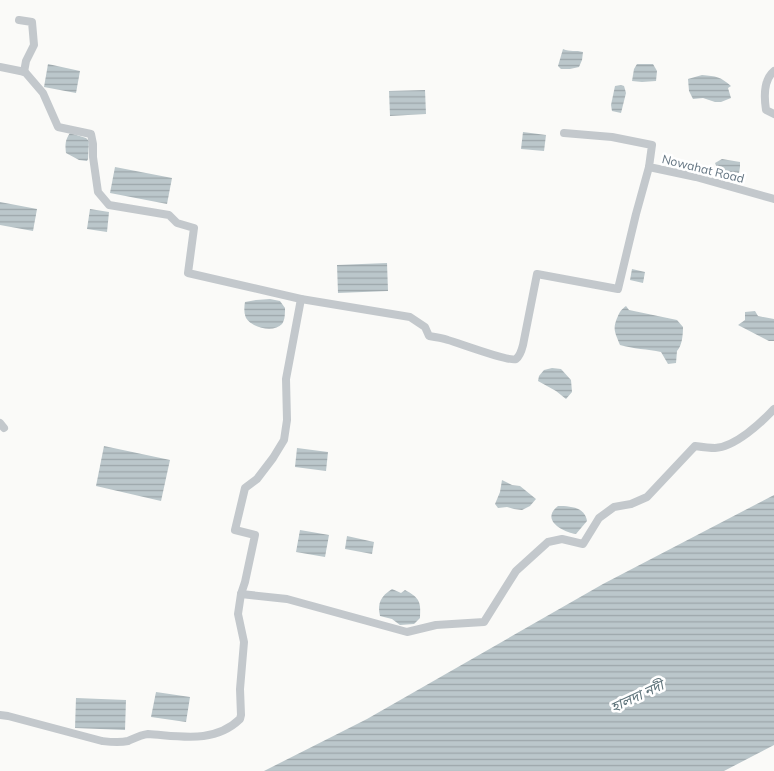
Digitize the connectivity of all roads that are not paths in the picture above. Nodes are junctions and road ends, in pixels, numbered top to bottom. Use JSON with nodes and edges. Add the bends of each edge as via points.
{"nodes":[{"id":1,"x":19,"y":20,"type":"dead end"},
{"id":2,"x":0,"y":67,"type":"edge"},
{"id":3,"x":774,"y":71,"type":"edge"},
{"id":4,"x":24,"y":72,"type":"junction"},
{"id":5,"x":774,"y":114,"type":"edge"},
{"id":6,"x":564,"y":133,"type":"dead end"},
{"id":7,"x":649,"y":167,"type":"junction"},
{"id":8,"x":774,"y":199,"type":"edge"},
{"id":9,"x":301,"y":299,"type":"junction"},
{"id":10,"x":774,"y":409,"type":"edge"},
{"id":11,"x":241,"y":594,"type":"junction"},
{"id":12,"x":0,"y":716,"type":"edge"}],
"edges":[{"from":1,"to":4,"type":"street","via":[[32,22],[34,44]]},
{"from":2,"to":4,"type":"street"},
{"from":3,"to":5,"type":"street","via":[[763,94],[766,110]]},
{"from":4,"to":9,"type":"street","via":[[43,94],[58,127],[90,134],[98,192],[110,205],[170,215],[177,223],[194,228],[188,273]]},
{"from":6,"to":7,"type":"street","name":"Nowahat Road","via":[[612,137],[652,145]]},
{"from":7,"to":8,"type":"street","name":"Nowahat Road"},
{"from":7,"to":9,"type":"street","via":[[618,289],[537,274],[523,345],[514,359],[430,336],[425,326],[410,317]]},
{"from":9,"to":11,"type":"street","via":[[286,379],[288,420],[284,440],[258,479],[246,488],[236,530],[255,535]]},
{"from":10,"to":11,"type":"street","via":[[763,421],[727,446],[695,446],[648,497],[614,507],[598,518],[583,544],[562,539],[548,542],[516,571],[484,622],[436,625],[407,632],[287,599]]},
{"from":11,"to":12,"type":"street","via":[[238,614],[244,642],[241,715],[236,723],[220,733],[196,738],[148,734],[116,743]]}]}
